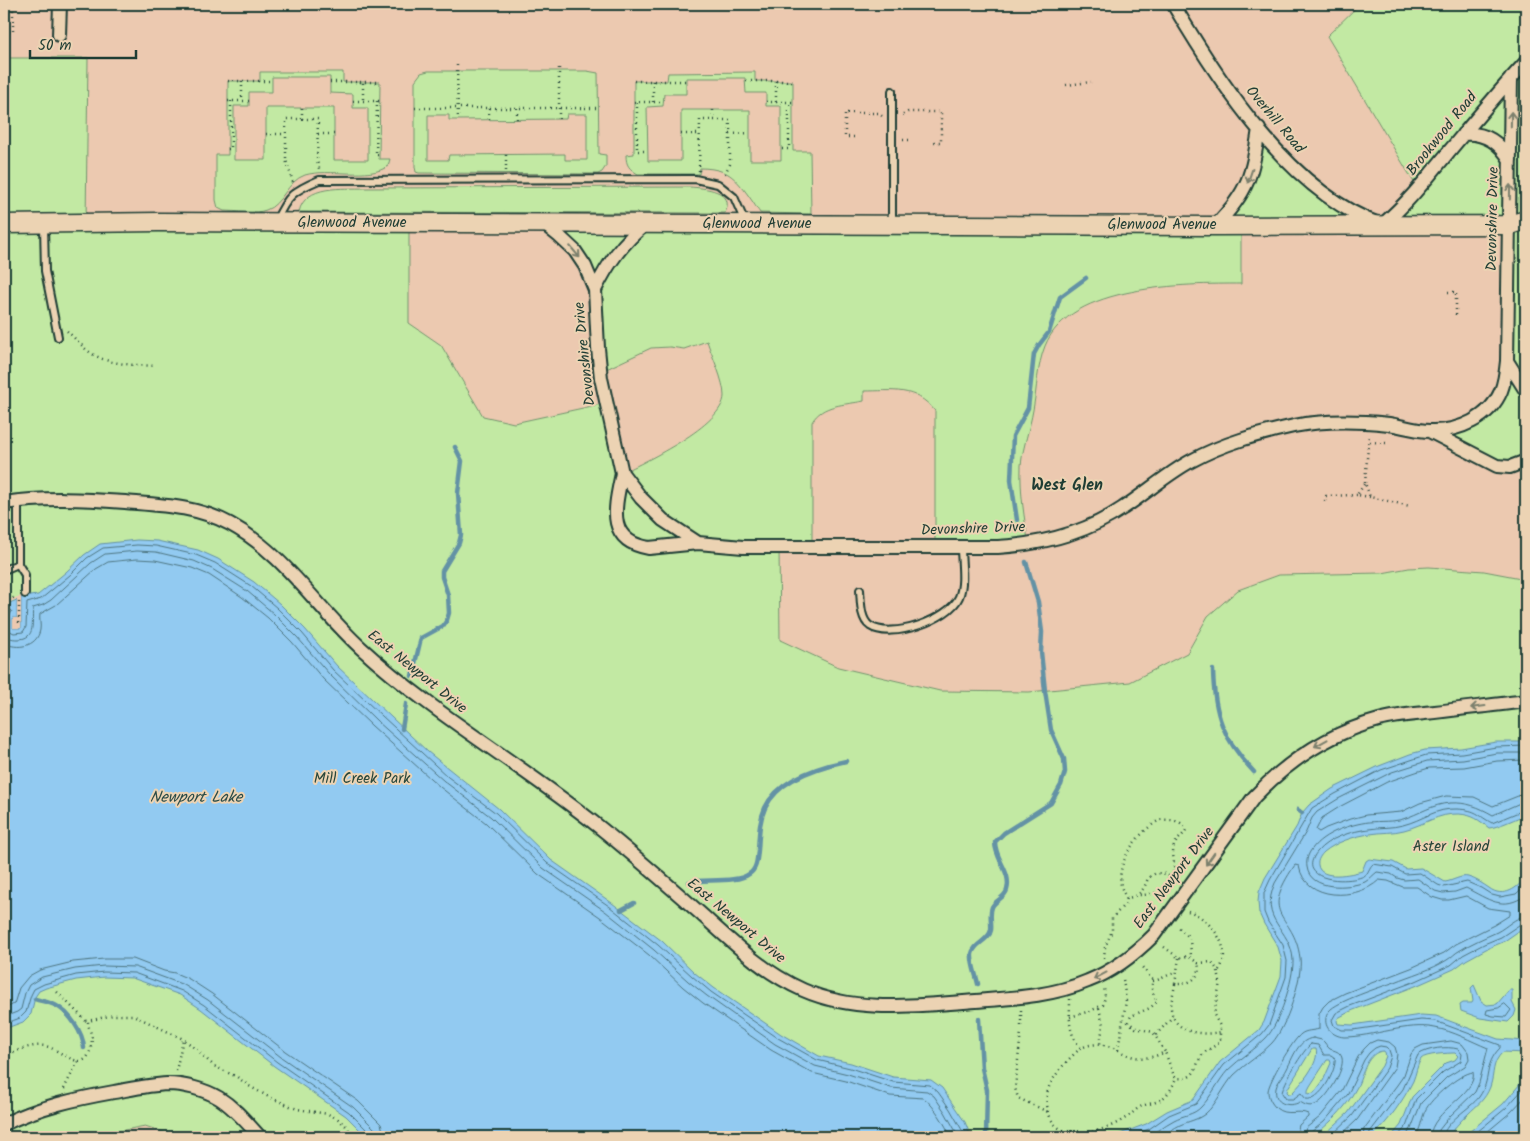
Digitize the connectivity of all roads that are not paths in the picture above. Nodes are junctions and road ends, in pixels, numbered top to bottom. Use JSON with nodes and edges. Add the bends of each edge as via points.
{"nodes":[{"id":1,"x":60,"y":4,"type":"edge"},
{"id":2,"x":1173,"y":4,"type":"edge"},
{"id":3,"x":59,"y":35,"type":"dead end"},
{"id":4,"x":1526,"y":62,"type":"edge"},
{"id":5,"x":1511,"y":78,"type":"junction"},
{"id":6,"x":892,"y":91,"type":"dead end"},
{"id":7,"x":1258,"y":128,"type":"junction"},
{"id":8,"x":1463,"y":134,"type":"junction"},
{"id":9,"x":1510,"y":160,"type":"junction"},
{"id":10,"x":276,"y":222,"type":"junction"},
{"id":11,"x":1518,"y":222,"type":"edge"},
{"id":12,"x":543,"y":223,"type":"junction"},
{"id":13,"x":4,"y":224,"type":"edge"},
{"id":14,"x":44,"y":224,"type":"junction"},
{"id":15,"x":647,"y":224,"type":"junction"},
{"id":16,"x":746,"y":224,"type":"junction"},
{"id":17,"x":892,"y":224,"type":"junction"},
{"id":18,"x":1382,"y":225,"type":"junction"},
{"id":19,"x":1215,"y":226,"type":"junction"},
{"id":20,"x":1526,"y":231,"type":"edge"},
{"id":21,"x":595,"y":290,"type":"junction"},
{"id":22,"x":58,"y":337,"type":"dead end"},
{"id":23,"x":1508,"y":361,"type":"junction"},
{"id":24,"x":1526,"y":391,"type":"edge"},
{"id":25,"x":1429,"y":431,"type":"junction"},
{"id":26,"x":1526,"y":462,"type":"edge"},
{"id":27,"x":622,"y":473,"type":"junction"},
{"id":28,"x":18,"y":501,"type":"junction"},
{"id":29,"x":4,"y":503,"type":"edge"},
{"id":30,"x":698,"y":543,"type":"junction"},
{"id":31,"x":961,"y":547,"type":"junction"},
{"id":32,"x":18,"y":564,"type":"junction"},
{"id":33,"x":4,"y":570,"type":"edge"},
{"id":34,"x":860,"y":590,"type":"dead end"},
{"id":35,"x":22,"y":596,"type":"road end"},
{"id":36,"x":1526,"y":701,"type":"edge"},
{"id":37,"x":4,"y":1124,"type":"edge"},
{"id":38,"x":260,"y":1137,"type":"edge"}],
"edges":[{"from":1,"to":3,"type":"street"},
{"from":2,"to":7,"type":"street","name":"Overhill Road"},
{"from":4,"to":5,"type":"street","name":"Brookwood Road"},
{"from":5,"to":8,"type":"street","name":"Brookwood Road"},
{"from":9,"to":5,"type":"street","name":"Devonshire Drive","one_way":true},
{"from":6,"to":17,"type":"lane"},
{"from":7,"to":18,"type":"street","name":"Overhill Road","via":[[1305,179],[1350,212]]},
{"from":7,"to":19,"type":"street","one_way":true,"via":[[1248,181],[1230,210]]},
{"from":8,"to":9,"type":"street","via":[[1483,135],[1495,142]]},
{"from":8,"to":18,"type":"street","name":"Brookwood Road","via":[[1400,210]]},
{"from":11,"to":9,"type":"street","name":"Devonshire Drive","one_way":true},
{"from":10,"to":12,"type":"street","name":"Glenwood Avenue"},
{"from":10,"to":14,"type":"street","name":"Glenwood Avenue"},
{"from":10,"to":16,"type":"lane","via":[[285,202],[297,190],[319,180],[506,180],[700,181],[718,184],[734,197]]},
{"from":11,"to":18,"type":"street","name":"Glenwood Avenue"},
{"from":11,"to":20,"type":"street","name":"Glenwood Avenue"},
{"from":11,"to":23,"type":"street","name":"Devonshire Drive"},
{"from":12,"to":15,"type":"street","name":"Glenwood Avenue"},
{"from":12,"to":21,"type":"street","name":"Devonshire Drive","one_way":true,"via":[[576,254]]},
{"from":13,"to":14,"type":"street","name":"Glenwood Avenue"},
{"from":14,"to":22,"type":"lane","via":[[45,271]]},
{"from":15,"to":16,"type":"street","name":"Glenwood Avenue"},
{"from":15,"to":21,"type":"street","name":"Devonshire Drive","via":[[616,253]]},
{"from":16,"to":17,"type":"street","name":"Glenwood Avenue"},
{"from":17,"to":19,"type":"street","name":"Glenwood Avenue"},
{"from":18,"to":19,"type":"street","name":"Glenwood Avenue"},
{"from":21,"to":27,"type":"street","name":"Devonshire Drive","via":[[601,378]]},
{"from":23,"to":24,"type":"street"},
{"from":23,"to":25,"type":"street","name":"Devonshire Drive","via":[[1501,392],[1484,413],[1458,427]]},
{"from":25,"to":26,"type":"street","name":"Devonshire Drive","via":[[1498,466],[1510,467]]},
{"from":25,"to":31,"type":"street","name":"Devonshire Drive","via":[[1388,424],[1339,422],[1298,425],[1256,434],[1191,461],[1123,509],[1082,530],[1029,544]]},
{"from":27,"to":30,"type":"street","name":"Devonshire Drive","via":[[652,511]]},
{"from":27,"to":30,"type":"street","name":"Devonshire Drive","via":[[615,512],[617,524],[630,542],[648,548]]},
{"from":28,"to":29,"type":"street","name":"East Newport Drive"},
{"from":28,"to":32,"type":"lane"},
{"from":36,"to":28,"type":"street","name":"East Newport Drive","one_way":true,"via":[[1379,720],[1325,741],[1289,763],[1260,791],[1154,935],[1109,971],[1090,981],[1071,988],[1021,997],[925,1005],[848,1004],[803,990],[748,954],[595,824],[386,671],[341,628],[275,556],[242,531],[213,516],[162,505],[88,500]]},
{"from":30,"to":31,"type":"street","name":"Devonshire Drive","via":[[743,547]]},
{"from":31,"to":34,"type":"lane","via":[[959,598],[938,618],[920,626],[897,630],[870,626],[863,614]]},
{"from":32,"to":33,"type":"lane"},
{"from":32,"to":35,"type":"lane","via":[[25,575]]},
{"from":37,"to":38,"type":"street","via":[[62,1102],[144,1087],[175,1085],[218,1097],[238,1112]]}]}
